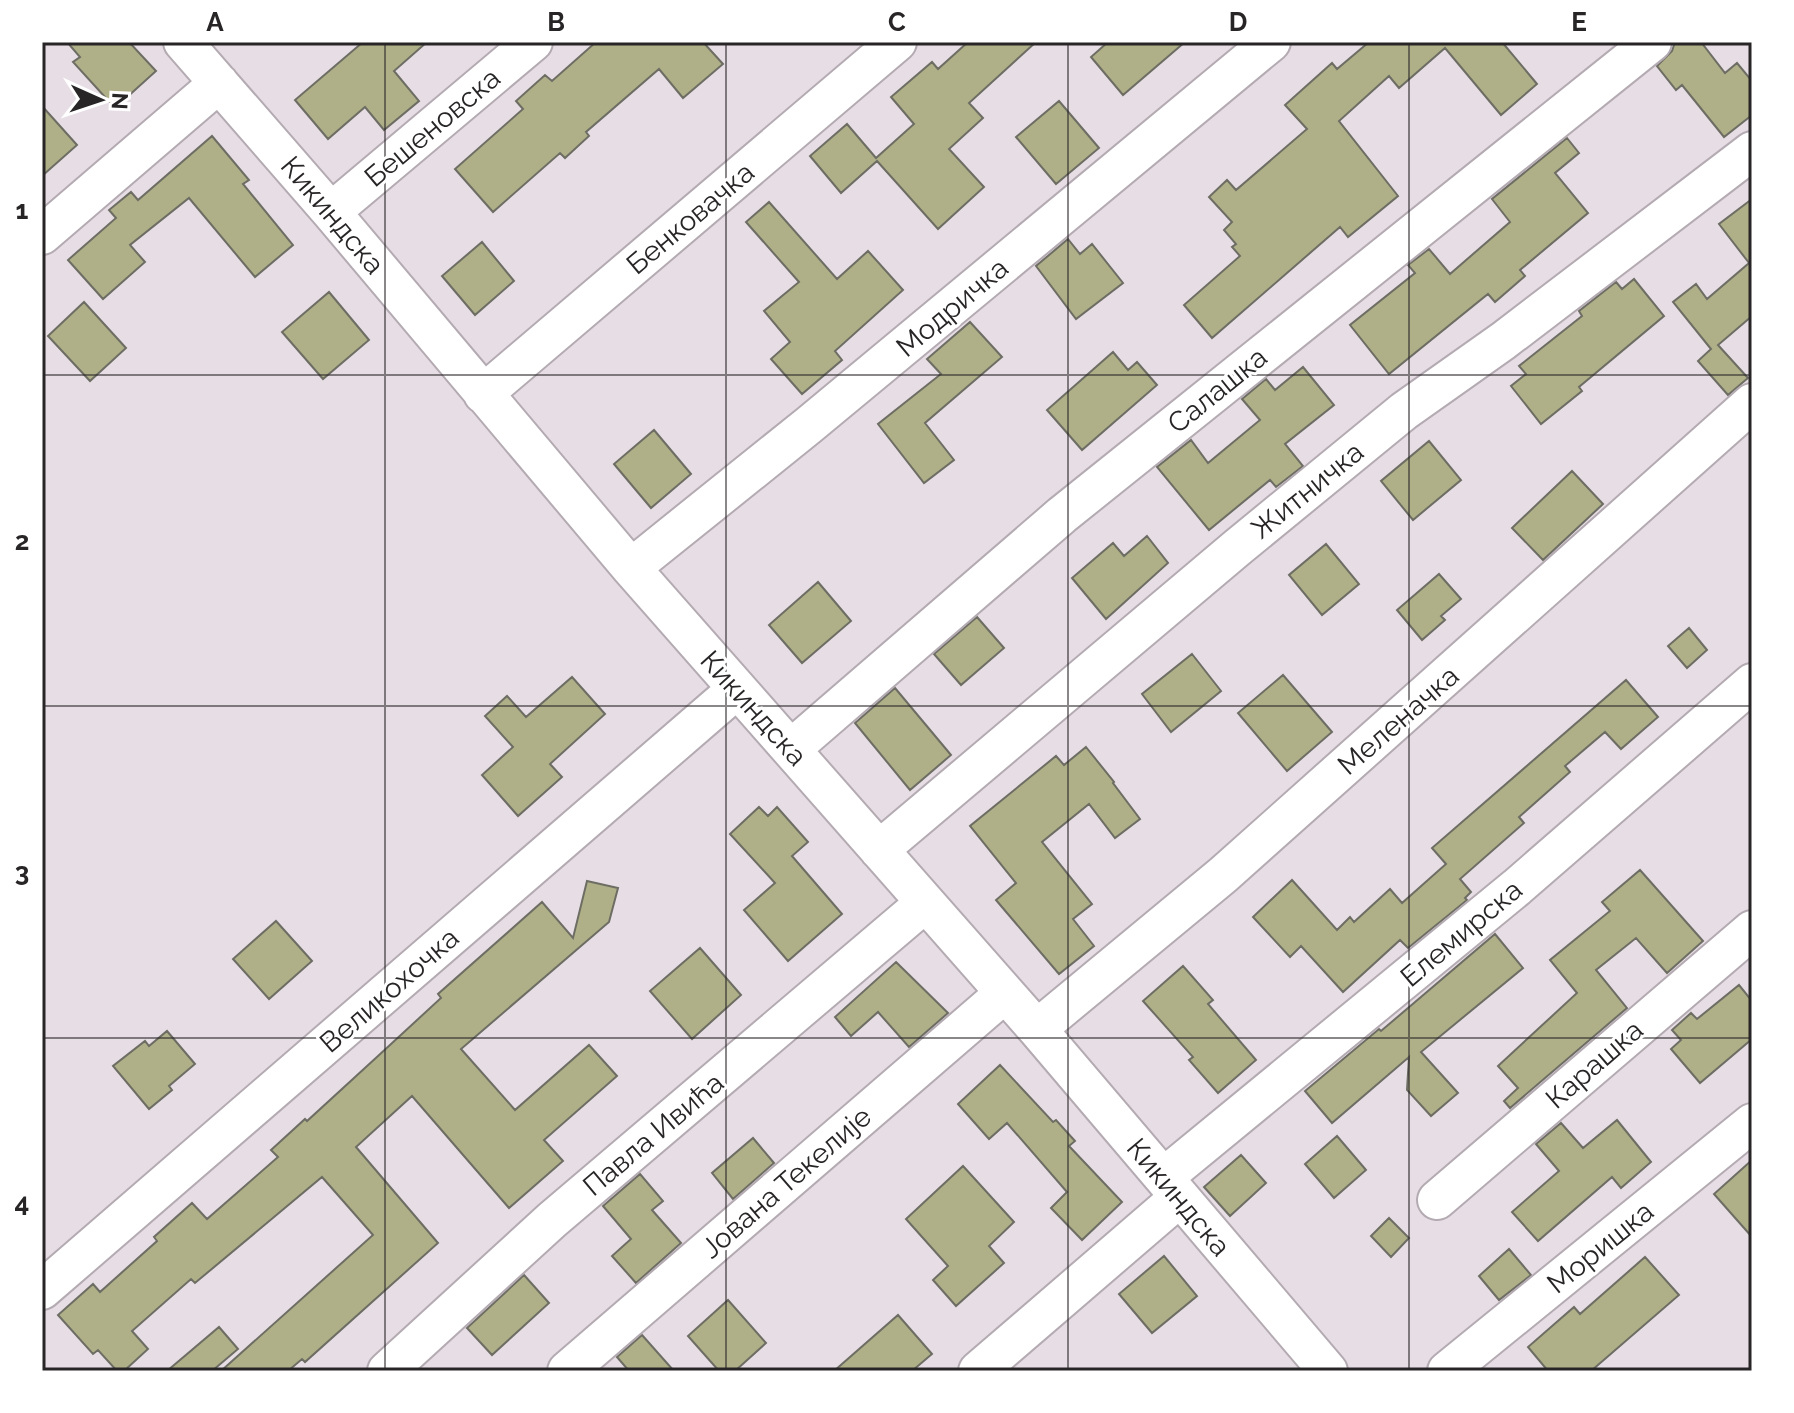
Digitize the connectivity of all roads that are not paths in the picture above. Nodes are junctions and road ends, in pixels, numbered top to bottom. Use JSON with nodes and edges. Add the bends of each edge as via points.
{"nodes":[{"id":1,"x":183,"y":42,"type":"edge"},
{"id":2,"x":533,"y":42,"type":"edge"},
{"id":3,"x":897,"y":42,"type":"edge"},
{"id":4,"x":1271,"y":42,"type":"edge"},
{"id":5,"x":1652,"y":42,"type":"edge"},
{"id":6,"x":219,"y":83,"type":"junction"},
{"id":7,"x":1752,"y":151,"type":"edge"},
{"id":8,"x":331,"y":212,"type":"junction"},
{"id":9,"x":42,"y":235,"type":"edge"},
{"id":10,"x":483,"y":394,"type":"junction"},
{"id":11,"x":1752,"y":403,"type":"edge"},
{"id":12,"x":631,"y":568,"type":"junction"},
{"id":13,"x":1752,"y":683,"type":"edge"},
{"id":14,"x":736,"y":690,"type":"junction"},
{"id":15,"x":791,"y":749,"type":"junction"},
{"id":16,"x":879,"y":850,"type":"junction"},
{"id":17,"x":925,"y":903,"type":"junction"},
{"id":18,"x":1752,"y":930,"type":"edge"},
{"id":19,"x":1005,"y":993,"type":"junction"},
{"id":20,"x":1037,"y":1029,"type":"junction"},
{"id":21,"x":1752,"y":1123,"type":"edge"},
{"id":22,"x":1172,"y":1187,"type":"junction"},
{"id":23,"x":1437,"y":1200,"type":"dead end"},
{"id":24,"x":42,"y":1290,"type":"edge"},
{"id":25,"x":387,"y":1371,"type":"edge"},
{"id":26,"x":567,"y":1371,"type":"edge"},
{"id":27,"x":978,"y":1371,"type":"edge"},
{"id":28,"x":1328,"y":1371,"type":"edge"},
{"id":29,"x":1447,"y":1371,"type":"edge"}],
"edges":[{"from":1,"to":6,"type":"street","name":"Кикиндска"},
{"from":2,"to":8,"type":"street","name":"Бешеновска"},
{"from":3,"to":10,"type":"street","name":"Бенковачка"},
{"from":4,"to":12,"type":"street","name":"Модричка"},
{"from":5,"to":15,"type":"street","name":"Салашка","via":[[1062,515]]},
{"from":6,"to":8,"type":"street","name":"Кикиндска"},
{"from":6,"to":9,"type":"street"},
{"from":7,"to":16,"type":"street","name":"Житничка","via":[[1404,411]]},
{"from":8,"to":10,"type":"street","name":"Кикиндска"},
{"from":10,"to":12,"type":"street","name":"Кикиндска"},
{"from":11,"to":20,"type":"street","name":"Меленачка","via":[[1223,875]]},
{"from":12,"to":14,"type":"street","name":"Кикиндска"},
{"from":13,"to":22,"type":"street","name":"Елемирска"},
{"from":14,"to":15,"type":"street","name":"Кикиндска"},
{"from":14,"to":24,"type":"street","name":"Великохочка"},
{"from":15,"to":16,"type":"street","name":"Кикиндска"},
{"from":16,"to":17,"type":"street","name":"Кикиндска"},
{"from":17,"to":19,"type":"street","name":"Кикиндска"},
{"from":17,"to":25,"type":"street","name":"Павла Ивића","via":[[552,1220]]},
{"from":18,"to":23,"type":"street","name":"Карашка"},
{"from":19,"to":20,"type":"street","name":"Кикиндска"},
{"from":19,"to":26,"type":"street","name":"Јована Текелије"},
{"from":20,"to":22,"type":"street","name":"Кикиндска"},
{"from":21,"to":29,"type":"street","name":"Моришка"},
{"from":22,"to":27,"type":"street","name":"Елемирска"},
{"from":22,"to":28,"type":"street","name":"Кикиндска"}]}
